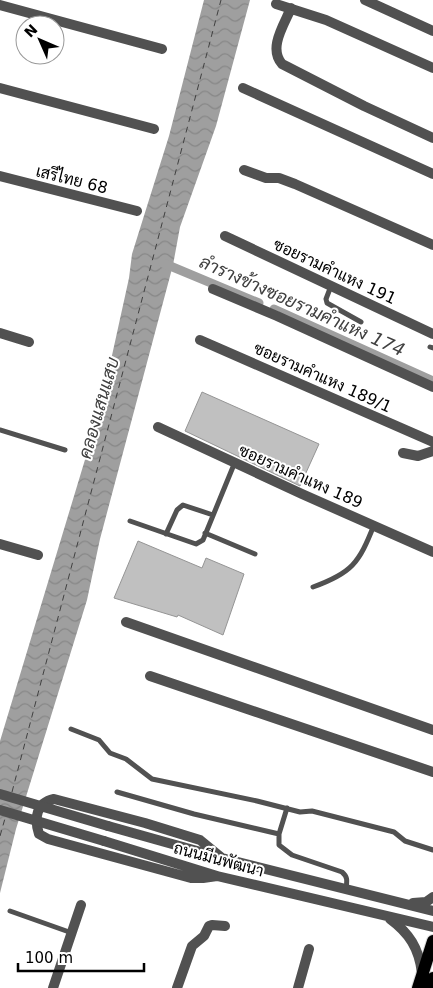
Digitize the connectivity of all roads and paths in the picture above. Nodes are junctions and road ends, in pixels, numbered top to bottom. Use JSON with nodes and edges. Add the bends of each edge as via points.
{"nodes":[{"id":1,"x":365,"y":0,"type":"edge"},
{"id":2,"x":276,"y":4,"type":"dead end"},
{"id":3,"x":0,"y":5,"type":"edge"},
{"id":4,"x":291,"y":8,"type":"junction"},
{"id":5,"x":433,"y":31,"type":"edge"},
{"id":6,"x":162,"y":49,"type":"dead end"},
{"id":7,"x":433,"y":68,"type":"edge"},
{"id":8,"x":0,"y":88,"type":"edge"},
{"id":9,"x":243,"y":88,"type":"dead end"},
{"id":10,"x":154,"y":129,"type":"dead end"},
{"id":11,"x":433,"y":138,"type":"edge"},
{"id":12,"x":244,"y":170,"type":"dead end"},
{"id":13,"x":433,"y":174,"type":"edge"},
{"id":14,"x":0,"y":176,"type":"edge"},
{"id":15,"x":137,"y":211,"type":"dead end"},
{"id":16,"x":225,"y":236,"type":"dead end"},
{"id":17,"x":433,"y":245,"type":"edge"},
{"id":18,"x":332,"y":286,"type":"junction"},
{"id":19,"x":213,"y":290,"type":"dead end"},
{"id":20,"x":361,"y":322,"type":"dead end"},
{"id":21,"x":0,"y":333,"type":"edge"},
{"id":22,"x":433,"y":334,"type":"edge"},
{"id":23,"x":200,"y":340,"type":"dead end"},
{"id":24,"x":29,"y":342,"type":"dead end"},
{"id":25,"x":433,"y":387,"type":"edge"},
{"id":26,"x":158,"y":427,"type":"dead end"},
{"id":27,"x":0,"y":430,"type":"edge"},
{"id":28,"x":433,"y":442,"type":"edge"},
{"id":29,"x":65,"y":450,"type":"dead end"},
{"id":30,"x":433,"y":451,"type":"edge"},
{"id":31,"x":403,"y":453,"type":"dead end"},
{"id":32,"x":235,"y":462,"type":"junction"},
{"id":33,"x":213,"y":515,"type":"junction"},
{"id":34,"x":130,"y":521,"type":"dead end"},
{"id":35,"x":374,"y":525,"type":"junction"},
{"id":36,"x":205,"y":533,"type":"junction"},
{"id":37,"x":166,"y":534,"type":"junction"},
{"id":38,"x":0,"y":544,"type":"edge"},
{"id":39,"x":433,"y":552,"type":"edge"},
{"id":40,"x":255,"y":554,"type":"dead end"},
{"id":41,"x":38,"y":555,"type":"dead end"},
{"id":42,"x":312,"y":587,"type":"dead end"},
{"id":43,"x":126,"y":622,"type":"dead end"},
{"id":44,"x":150,"y":676,"type":"dead end"},
{"id":45,"x":71,"y":729,"type":"dead end"},
{"id":46,"x":433,"y":730,"type":"edge"},
{"id":47,"x":433,"y":772,"type":"edge"},
{"id":48,"x":117,"y":792,"type":"dead end"},
{"id":49,"x":0,"y":794,"type":"edge"},
{"id":50,"x":287,"y":808,"type":"junction"},
{"id":51,"x":0,"y":810,"type":"edge"},
{"id":52,"x":279,"y":834,"type":"junction"},
{"id":53,"x":433,"y":850,"type":"edge"},
{"id":54,"x":222,"y":858,"type":"junction"},
{"id":55,"x":217,"y":876,"type":"junction"},
{"id":56,"x":346,"y":889,"type":"junction"},
{"id":57,"x":433,"y":896,"type":"edge"},
{"id":58,"x":402,"y":902,"type":"junction"},
{"id":59,"x":81,"y":905,"type":"dead end"},
{"id":60,"x":10,"y":911,"type":"dead end"},
{"id":61,"x":433,"y":911,"type":"edge"},
{"id":62,"x":386,"y":916,"type":"junction"},
{"id":63,"x":225,"y":926,"type":"dead end"},
{"id":64,"x":433,"y":927,"type":"edge"},
{"id":65,"x":72,"y":933,"type":"junction"},
{"id":66,"x":433,"y":941,"type":"edge"},
{"id":67,"x":309,"y":949,"type":"dead end"},
{"id":68,"x":424,"y":981,"type":"edge"},
{"id":69,"x":53,"y":988,"type":"edge"},
{"id":70,"x":177,"y":988,"type":"edge"},
{"id":71,"x":298,"y":988,"type":"edge"},
{"id":72,"x":430,"y":988,"type":"edge"}],
"edges":[{"from":1,"to":5,"type":"street"},
{"from":2,"to":4,"type":"street"},
{"from":3,"to":6,"type":"street"},
{"from":4,"to":7,"type":"street","via":[[326,20]]},
{"from":4,"to":11,"type":"street","via":[[275,50],[282,64]]},
{"from":8,"to":10,"type":"street"},
{"from":9,"to":13,"type":"street"},
{"from":12,"to":17,"type":"street","via":[[295,184]]},
{"from":14,"to":15,"type":"street","name":"เสรีไทย 68"},
{"from":16,"to":18,"type":"street","name":"ซอยรามคำแหง 191"},
{"from":18,"to":20,"type":"lane","via":[[327,303]]},
{"from":18,"to":22,"type":"street","name":"ซอยรามคำแหง 191"},
{"from":19,"to":25,"type":"street"},
{"from":21,"to":24,"type":"street"},
{"from":23,"to":28,"type":"street","name":"ซอยรามคำแหง 189/1"},
{"from":26,"to":32,"type":"street","name":"ซอยรามคำแหง 189"},
{"from":27,"to":29,"type":"lane"},
{"from":30,"to":31,"type":"street","via":[[418,456]]},
{"from":32,"to":33,"type":"lane"},
{"from":32,"to":35,"type":"street","name":"ซอยรามคำแหง 189"},
{"from":33,"to":36,"type":"lane"},
{"from":33,"to":37,"type":"lane","via":[[183,505],[177,510]]},
{"from":34,"to":37,"type":"lane"},
{"from":35,"to":39,"type":"street","name":"ซอยรามคำแหง 189"},
{"from":35,"to":42,"type":"lane","via":[[364,551],[353,565],[341,575]]},
{"from":36,"to":37,"type":"lane","via":[[203,540],[196,544]]},
{"from":36,"to":40,"type":"lane"},
{"from":38,"to":41,"type":"street"},
{"from":43,"to":46,"type":"street"},
{"from":44,"to":47,"type":"street"},
{"from":45,"to":50,"type":"lane","via":[[99,740],[110,753],[126,759],[152,778]]},
{"from":48,"to":52,"type":"lane"},
{"from":49,"to":54,"type":"street","name":"ถนนมีนพัฒนา","bridge":true},
{"from":50,"to":52,"type":"lane"},
{"from":50,"to":53,"type":"lane","via":[[394,832],[405,842]]},
{"from":51,"to":55,"type":"street","name":"ถนนมีนพัฒนา","bridge":true},
{"from":52,"to":56,"type":"lane","via":[[282,849],[346,875]]},
{"from":54,"to":55,"type":"street","via":[[200,840],[54,799],[43,804],[36,816],[39,834],[48,838],[191,878]]},
{"from":54,"to":56,"type":"street","name":"ถนนมีนพัฒนา"},
{"from":55,"to":62,"type":"street","name":"ถนนมีนพัฒนา"},
{"from":56,"to":58,"type":"street","name":"ถนนมีนพัฒนา"},
{"from":57,"to":58,"type":"street","via":[[426,902]]},
{"from":58,"to":61,"type":"street","name":"ถนนมีนพัฒนา"},
{"from":59,"to":65,"type":"street"},
{"from":60,"to":65,"type":"lane"},
{"from":62,"to":64,"type":"street","name":"ถนนมีนพัฒนา"},
{"from":62,"to":68,"type":"street","via":[[414,942]]},
{"from":63,"to":70,"type":"street","via":[[209,926],[204,936],[192,946]]},
{"from":65,"to":69,"type":"street"},
{"from":66,"to":68,"type":"main road"},
{"from":67,"to":71,"type":"street"},
{"from":68,"to":72,"type":"main road"}]}
